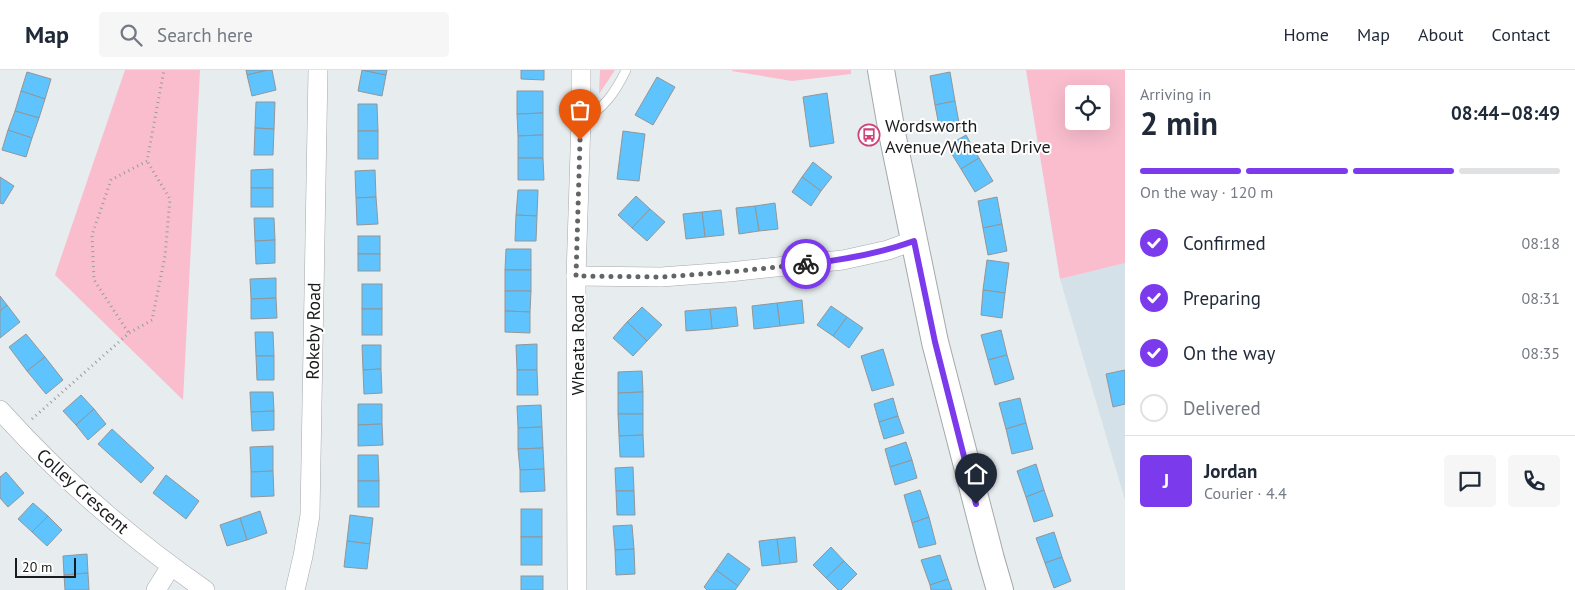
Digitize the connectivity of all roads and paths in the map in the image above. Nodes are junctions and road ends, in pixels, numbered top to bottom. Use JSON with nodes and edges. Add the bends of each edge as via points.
{"nodes":[{"id":1,"x":164,"y":70,"type":"edge"},
{"id":2,"x":318,"y":70,"type":"edge"},
{"id":3,"x":581,"y":70,"type":"edge"},
{"id":4,"x":626,"y":70,"type":"edge"},
{"id":5,"x":881,"y":70,"type":"edge"},
{"id":6,"x":581,"y":120,"type":"junction"},
{"id":7,"x":147,"y":161,"type":"junction"},
{"id":8,"x":914,"y":241,"type":"junction"},
{"id":9,"x":576,"y":276,"type":"junction"},
{"id":10,"x":129,"y":333,"type":"junction"},
{"id":11,"x":0,"y":410,"type":"edge"},
{"id":12,"x":19,"y":431,"type":"junction"},
{"id":13,"x":171,"y":566,"type":"junction"},
{"id":14,"x":156,"y":590,"type":"edge"},
{"id":15,"x":205,"y":590,"type":"edge"},
{"id":16,"x":295,"y":590,"type":"edge"},
{"id":17,"x":577,"y":590,"type":"edge"},
{"id":18,"x":1000,"y":590,"type":"edge"}],
"edges":[{"from":1,"to":7,"type":"path"},
{"from":2,"to":16,"type":"street","name":"Rokeby Road","via":[[310,515]]},
{"from":3,"to":6,"type":"street","name":"Wheata Road"},
{"from":4,"to":6,"type":"lane","via":[[602,108]]},
{"from":5,"to":8,"type":"street"},
{"from":6,"to":9,"type":"street","name":"Wheata Road"},
{"from":7,"to":10,"type":"path","via":[[170,199],[165,256],[152,320]]},
{"from":7,"to":10,"type":"path","via":[[111,180],[92,235],[94,280]]},
{"from":8,"to":9,"type":"street","via":[[843,260],[738,271],[661,277]]},
{"from":8,"to":18,"type":"street","via":[[935,342]]},
{"from":9,"to":17,"type":"street","name":"Wheata Road"},
{"from":10,"to":12,"type":"path"},
{"from":11,"to":12,"type":"street","name":"Colley Crescent"},
{"from":12,"to":13,"type":"street","name":"Colley Crescent","via":[[118,524]]},
{"from":13,"to":14,"type":"street"},
{"from":13,"to":15,"type":"street","name":"Colley Crescent"}]}
